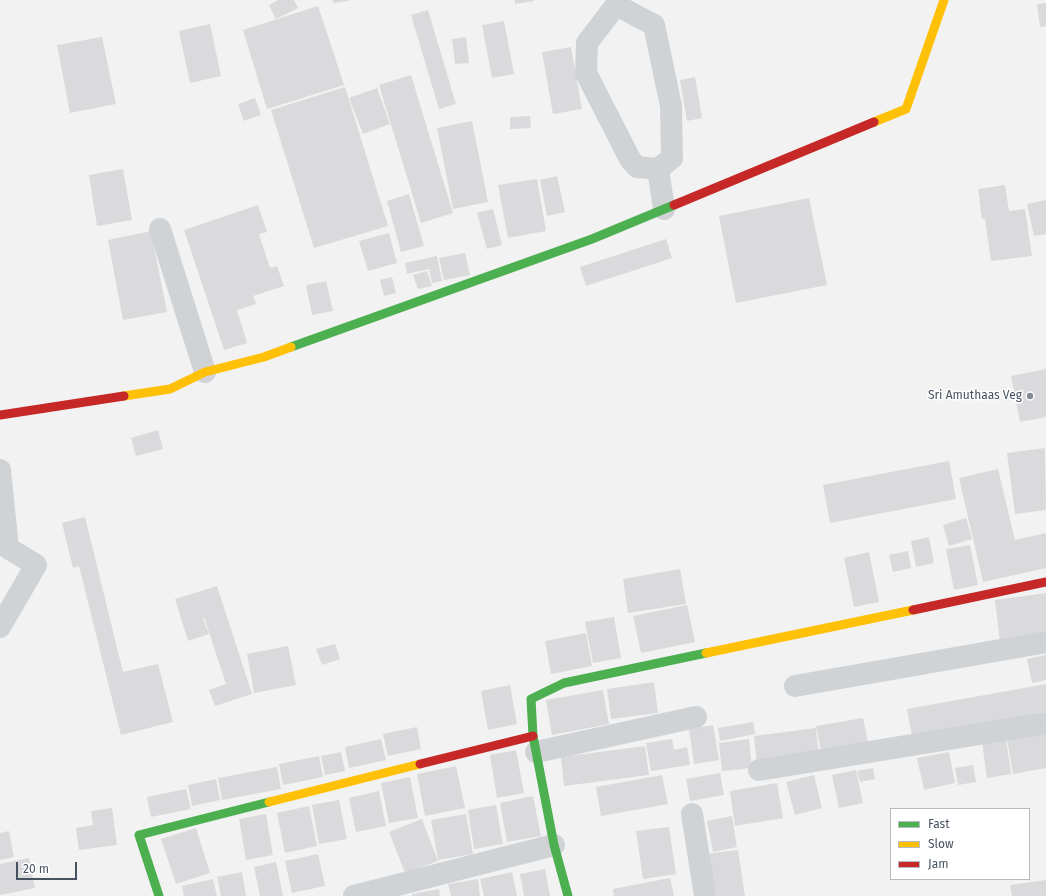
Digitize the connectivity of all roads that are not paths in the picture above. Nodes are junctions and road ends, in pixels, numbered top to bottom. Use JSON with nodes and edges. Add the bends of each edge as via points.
{"nodes":[{"id":1,"x":944,"y":0,"type":"edge"},
{"id":2,"x":658,"y":169,"type":"junction"},
{"id":3,"x":664,"y":209,"type":"junction"},
{"id":4,"x":160,"y":229,"type":"dead end"},
{"id":5,"x":205,"y":372,"type":"junction"},
{"id":6,"x":0,"y":415,"type":"edge"},
{"id":7,"x":0,"y":470,"type":"edge"},
{"id":8,"x":1046,"y":582,"type":"edge"},
{"id":9,"x":0,"y":627,"type":"edge"},
{"id":10,"x":1046,"y":642,"type":"edge"},
{"id":11,"x":795,"y":686,"type":"dead end"},
{"id":12,"x":696,"y":718,"type":"dead end"},
{"id":13,"x":1046,"y":723,"type":"edge"},
{"id":14,"x":534,"y":744,"type":"junction"},
{"id":15,"x":759,"y":770,"type":"dead end"},
{"id":16,"x":692,"y":814,"type":"dead end"},
{"id":17,"x":554,"y":845,"type":"junction"},
{"id":18,"x":159,"y":896,"type":"edge"},
{"id":19,"x":354,"y":896,"type":"edge"},
{"id":20,"x":568,"y":896,"type":"edge"},
{"id":21,"x":705,"y":896,"type":"edge"}],
"edges":[{"from":1,"to":3,"type":"street","via":[[906,109]]},
{"from":2,"to":2,"type":"street","via":[[637,167],[630,159],[586,73],[587,43],[616,5],[654,26],[671,106],[672,158]]},
{"from":2,"to":3,"type":"street"},
{"from":3,"to":5,"type":"street","via":[[592,239],[264,357]]},
{"from":4,"to":5,"type":"street"},
{"from":5,"to":6,"type":"street","via":[[170,389]]},
{"from":7,"to":9,"type":"street","via":[[8,548],[36,565]]},
{"from":8,"to":14,"type":"street","via":[[564,683],[531,699]]},
{"from":10,"to":11,"type":"street"},
{"from":12,"to":14,"type":"street"},
{"from":13,"to":15,"type":"street"},
{"from":14,"to":17,"type":"street"},
{"from":14,"to":18,"type":"street","via":[[139,835]]},
{"from":16,"to":21,"type":"street"},
{"from":17,"to":19,"type":"street"},
{"from":17,"to":20,"type":"street"}]}
